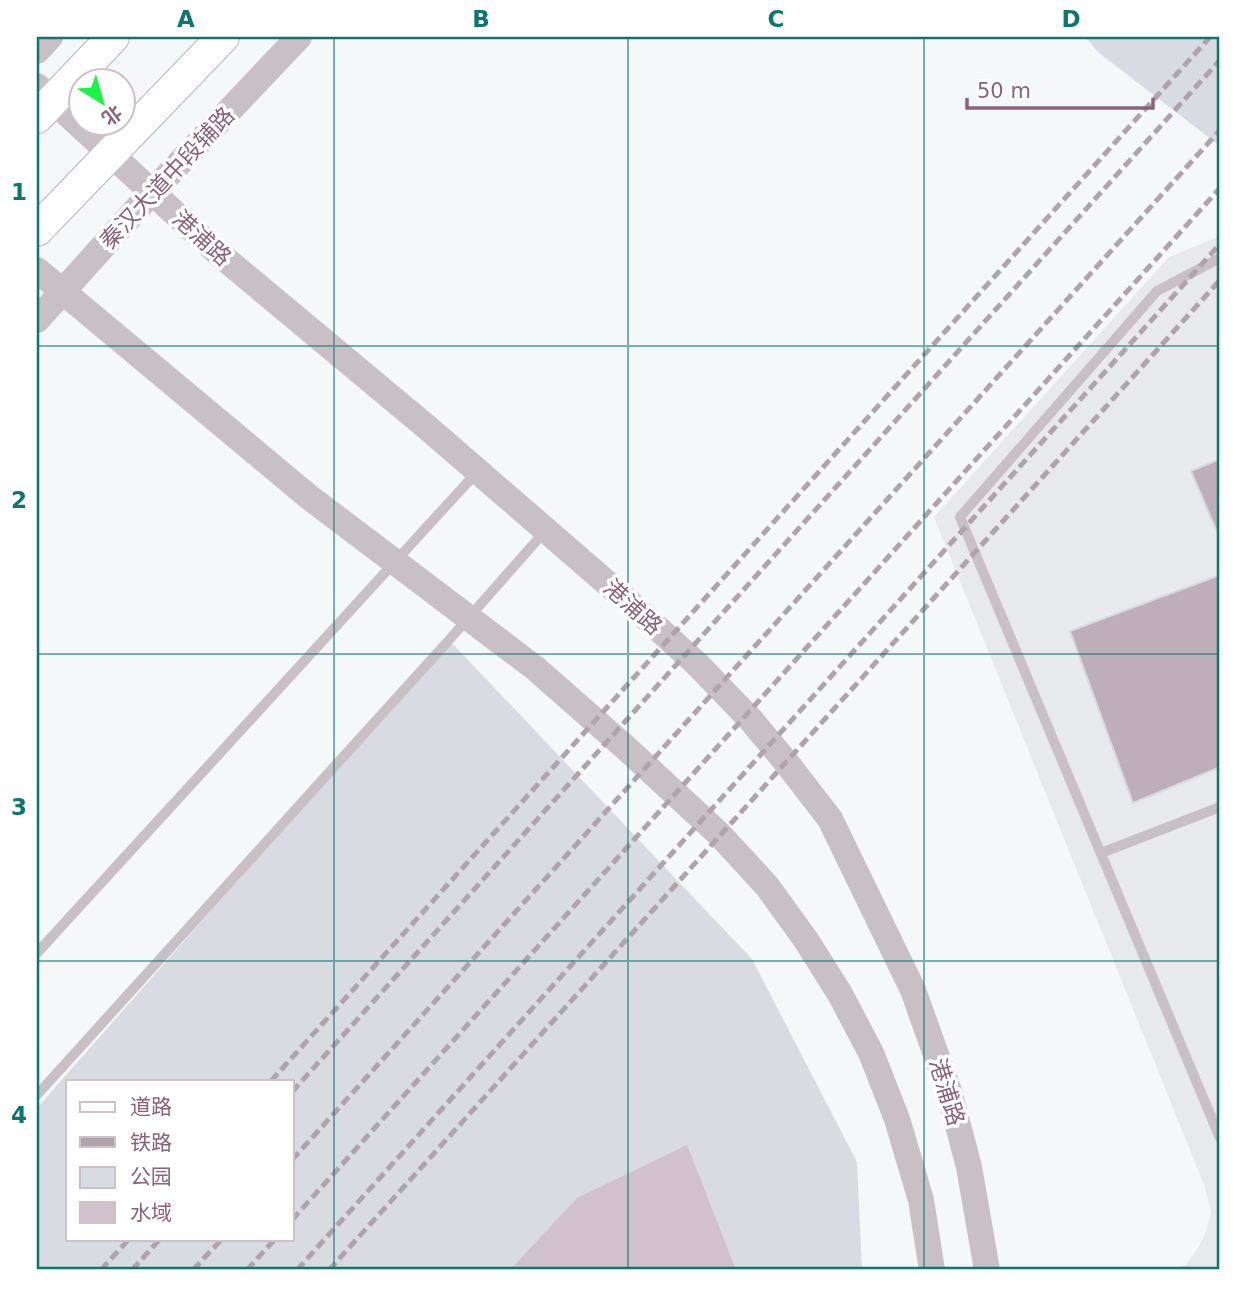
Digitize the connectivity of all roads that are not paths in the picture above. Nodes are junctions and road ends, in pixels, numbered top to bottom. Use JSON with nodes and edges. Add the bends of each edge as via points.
{"nodes":[{"id":1,"x":50,"y":37,"type":"edge"},
{"id":2,"x":113,"y":37,"type":"edge"},
{"id":3,"x":223,"y":37,"type":"edge"},
{"id":4,"x":299,"y":37,"type":"edge"},
{"id":5,"x":37,"y":51,"type":"edge"},
{"id":6,"x":42,"y":101,"type":"edge"},
{"id":7,"x":110,"y":155,"type":"junction"},
{"id":8,"x":152,"y":192,"type":"junction"},
{"id":9,"x":37,"y":230,"type":"edge"},
{"id":10,"x":1220,"y":258,"type":"edge"},
{"id":11,"x":37,"y":270,"type":"edge"},
{"id":12,"x":63,"y":291,"type":"junction"},
{"id":13,"x":37,"y":320,"type":"edge"},
{"id":14,"x":478,"y":471,"type":"junction"},
{"id":15,"x":546,"y":530,"type":"junction"},
{"id":16,"x":396,"y":562,"type":"junction"},
{"id":17,"x":469,"y":618,"type":"junction"},
{"id":18,"x":1220,"y":807,"type":"edge"},
{"id":19,"x":1101,"y":853,"type":"junction"},
{"id":20,"x":37,"y":953,"type":"edge"},
{"id":21,"x":37,"y":1095,"type":"edge"},
{"id":22,"x":1220,"y":1138,"type":"edge"},
{"id":23,"x":932,"y":1270,"type":"edge"},
{"id":24,"x":987,"y":1270,"type":"edge"}],
"edges":[{"from":1,"to":5,"type":"street"},
{"from":2,"to":6,"type":"main road"},
{"from":3,"to":7,"type":"main road"},
{"from":4,"to":8,"type":"street","name":"秦汉大道中段辅路"},
{"from":6,"to":7,"type":"street","name":"港浦路"},
{"from":7,"to":8,"type":"street","name":"港浦路"},
{"from":7,"to":9,"type":"main road"},
{"from":8,"to":12,"type":"street","name":"秦汉大道中段辅路"},
{"from":8,"to":14,"type":"street","name":"港浦路"},
{"from":10,"to":19,"type":"lane","via":[[1157,291],[960,517]]},
{"from":11,"to":12,"type":"street"},
{"from":12,"to":13,"type":"street","name":"秦汉大道中段辅路"},
{"from":12,"to":16,"type":"street","via":[[309,497]]},
{"from":14,"to":15,"type":"street","name":"港浦路"},
{"from":14,"to":16,"type":"lane"},
{"from":15,"to":17,"type":"lane"},
{"from":15,"to":24,"type":"street","name":"港浦路","via":[[697,664],[742,710],[830,819],[913,990],[949,1091],[969,1167]]},
{"from":16,"to":17,"type":"street"},
{"from":16,"to":20,"type":"lane"},
{"from":17,"to":21,"type":"lane"},
{"from":17,"to":23,"type":"street","via":[[579,706],[719,834],[767,886],[806,940],[871,1053],[897,1119],[921,1200]]},
{"from":18,"to":19,"type":"lane"},
{"from":19,"to":22,"type":"lane"}]}
